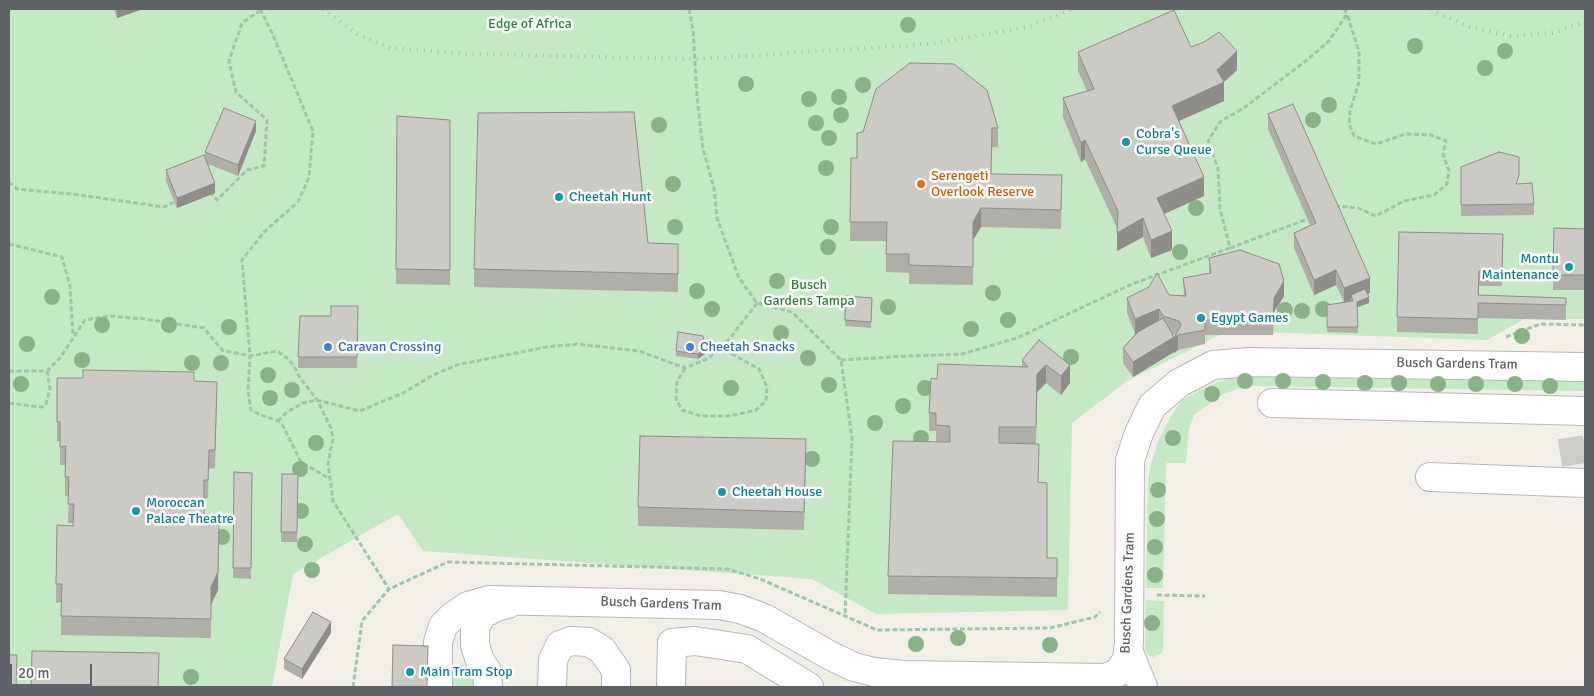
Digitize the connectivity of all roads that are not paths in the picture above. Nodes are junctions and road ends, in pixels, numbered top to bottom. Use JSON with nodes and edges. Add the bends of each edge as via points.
{"nodes":[{"id":1,"x":1585,"y":367,"type":"edge"},
{"id":2,"x":1272,"y":404,"type":"dead end"},
{"id":3,"x":1585,"y":411,"type":"edge"},
{"id":4,"x":1430,"y":477,"type":"dead end"},
{"id":5,"x":1585,"y":483,"type":"edge"},
{"id":6,"x":519,"y":601,"type":"junction"},
{"id":7,"x":1128,"y":650,"type":"junction"},
{"id":8,"x":1041,"y":682,"type":"edge"},
{"id":9,"x":438,"y":687,"type":"edge"},
{"id":10,"x":488,"y":687,"type":"edge"},
{"id":11,"x":552,"y":687,"type":"edge"},
{"id":12,"x":616,"y":687,"type":"edge"},
{"id":13,"x":671,"y":687,"type":"edge"},
{"id":14,"x":809,"y":687,"type":"edge"},
{"id":15,"x":1143,"y":687,"type":"edge"}],
"edges":[{"from":1,"to":7,"type":"lane","name":"Busch Gardens Tram","via":[[1250,362],[1213,365],[1179,383],[1152,406],[1130,460]]},
{"from":2,"to":3,"type":"lane"},
{"from":4,"to":5,"type":"lane"},
{"from":6,"to":8,"type":"lane","name":"Busch Gardens Tram","via":[[719,605],[764,618],[831,656],[874,672]]},
{"from":6,"to":9,"type":"lane","name":"Busch Gardens Tram","via":[[489,600],[468,606],[452,616],[443,626],[438,642]]},
{"from":6,"to":10,"type":"lane","name":"Busch Gardens Tram","via":[[483,614],[475,626],[475,646],[487,671]]},
{"from":7,"to":8,"type":"lane","name":"Busch Gardens Tram","via":[[1119,672],[1105,678]]},
{"from":7,"to":15,"type":"lane"},
{"from":11,"to":12,"type":"lane","via":[[553,660],[560,645],[571,641],[589,642],[602,650],[616,670]]},
{"from":13,"to":14,"type":"lane","via":[[672,642],[695,641],[747,649]]}]}
